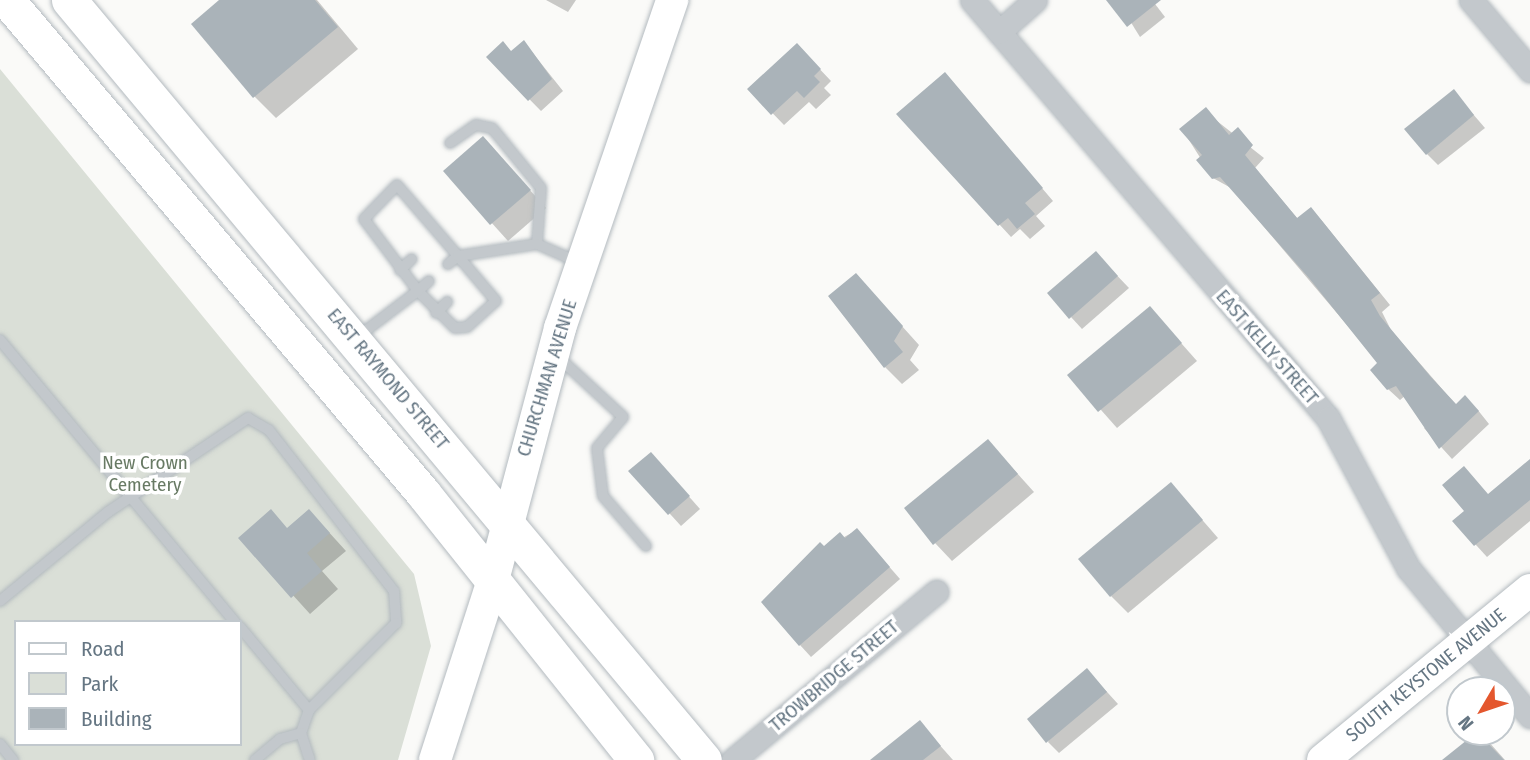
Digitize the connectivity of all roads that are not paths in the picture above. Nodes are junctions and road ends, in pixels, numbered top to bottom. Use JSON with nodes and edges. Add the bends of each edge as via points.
{"nodes":[{"id":1,"x":7,"y":0,"type":"edge"},
{"id":2,"x":69,"y":0,"type":"edge"},
{"id":3,"x":672,"y":0,"type":"edge"},
{"id":4,"x":972,"y":0,"type":"edge"},
{"id":5,"x":1035,"y":0,"type":"edge"},
{"id":6,"x":1471,"y":0,"type":"edge"},
{"id":7,"x":999,"y":32,"type":"junction"},
{"id":8,"x":1530,"y":70,"type":"edge"},
{"id":9,"x":450,"y":143,"type":"dead end"},
{"id":10,"x":391,"y":236,"type":"dead end"},
{"id":11,"x":537,"y":244,"type":"junction"},
{"id":12,"x":380,"y":245,"type":"junction"},
{"id":13,"x":458,"y":256,"type":"junction"},
{"id":14,"x":412,"y":259,"type":"dead end"},
{"id":15,"x":448,"y":264,"type":"dead end"},
{"id":16,"x":584,"y":265,"type":"junction"},
{"id":17,"x":400,"y":270,"type":"junction"},
{"id":18,"x":429,"y":281,"type":"dead end"},
{"id":19,"x":418,"y":291,"type":"junction"},
{"id":20,"x":447,"y":302,"type":"dead end"},
{"id":21,"x":436,"y":313,"type":"junction"},
{"id":22,"x":355,"y":339,"type":"junction"},
{"id":23,"x":0,"y":340,"type":"edge"},
{"id":24,"x":553,"y":352,"type":"junction"},
{"id":25,"x":131,"y":497,"type":"junction"},
{"id":26,"x":504,"y":517,"type":"junction"},
{"id":27,"x":646,"y":547,"type":"dead end"},
{"id":28,"x":492,"y":584,"type":"junction"},
{"id":29,"x":1530,"y":590,"type":"edge"},
{"id":30,"x":936,"y":593,"type":"dead end"},
{"id":31,"x":0,"y":601,"type":"edge"},
{"id":32,"x":233,"y":620,"type":"edge"},
{"id":33,"x":242,"y":629,"type":"edge"},
{"id":34,"x":1468,"y":640,"type":"junction"},
{"id":35,"x":309,"y":710,"type":"junction"},
{"id":36,"x":1530,"y":716,"type":"edge"},
{"id":37,"x":300,"y":733,"type":"junction"},
{"id":38,"x":0,"y":744,"type":"edge"},
{"id":39,"x":13,"y":760,"type":"edge"},
{"id":40,"x":255,"y":760,"type":"edge"},
{"id":41,"x":310,"y":760,"type":"edge"},
{"id":42,"x":435,"y":760,"type":"edge"},
{"id":43,"x":636,"y":760,"type":"edge"},
{"id":44,"x":704,"y":760,"type":"edge"},
{"id":45,"x":733,"y":760,"type":"edge"},
{"id":46,"x":1323,"y":760,"type":"edge"}],
"edges":[{"from":1,"to":28,"type":"main road","via":[[423,492]]},
{"from":2,"to":22,"type":"main road","name":"EAST RAYMOND STREET"},
{"from":3,"to":16,"type":"main road","name":"CHURCHMAN AVENUE"},
{"from":4,"to":7,"type":"street","name":"EAST KELLY STREET"},
{"from":5,"to":7,"type":"street"},
{"from":6,"to":8,"type":"street"},
{"from":7,"to":34,"type":"street","name":"EAST KELLY STREET","via":[[1328,418],[1398,551]]},
{"from":9,"to":11,"type":"lane","via":[[476,125],[492,128],[541,188]]},
{"from":10,"to":12,"type":"lane"},
{"from":11,"to":13,"type":"lane"},
{"from":11,"to":16,"type":"lane"},
{"from":12,"to":13,"type":"lane","via":[[364,219],[399,180],[416,215]]},
{"from":12,"to":17,"type":"lane"},
{"from":13,"to":15,"type":"lane"},
{"from":13,"to":21,"type":"lane","via":[[472,281],[495,301],[467,327],[455,328]]},
{"from":14,"to":17,"type":"lane"},
{"from":16,"to":24,"type":"main road","name":"CHURCHMAN AVENUE"},
{"from":17,"to":19,"type":"lane"},
{"from":18,"to":19,"type":"lane"},
{"from":19,"to":21,"type":"lane"},
{"from":19,"to":22,"type":"lane"},
{"from":20,"to":21,"type":"lane"},
{"from":22,"to":26,"type":"main road","name":"EAST RAYMOND STREET"},
{"from":23,"to":25,"type":"lane"},
{"from":24,"to":26,"type":"main road","name":"CHURCHMAN AVENUE"},
{"from":24,"to":27,"type":"lane","via":[[623,417],[597,448],[603,496]]},
{"from":25,"to":31,"type":"lane"},
{"from":25,"to":32,"type":"lane"},
{"from":25,"to":35,"type":"lane","via":[[227,426],[248,418],[269,430],[394,591],[396,624]]},
{"from":26,"to":28,"type":"main road","name":"CHURCHMAN AVENUE"},
{"from":26,"to":44,"type":"main road","name":"EAST RAYMOND STREET"},
{"from":28,"to":42,"type":"main road","name":"CHURCHMAN AVENUE"},
{"from":28,"to":43,"type":"main road"},
{"from":29,"to":34,"type":"main road","name":"SOUTH KEYSTONE AVENUE"},
{"from":30,"to":45,"type":"street","name":"TROWBRIDGE STREET"},
{"from":33,"to":35,"type":"lane"},
{"from":34,"to":36,"type":"street","name":"EAST KELLY STREET"},
{"from":34,"to":46,"type":"main road","name":"SOUTH KEYSTONE AVENUE"},
{"from":35,"to":37,"type":"lane"},
{"from":37,"to":40,"type":"lane","via":[[280,739]]},
{"from":37,"to":41,"type":"lane"},
{"from":38,"to":39,"type":"lane"}]}
